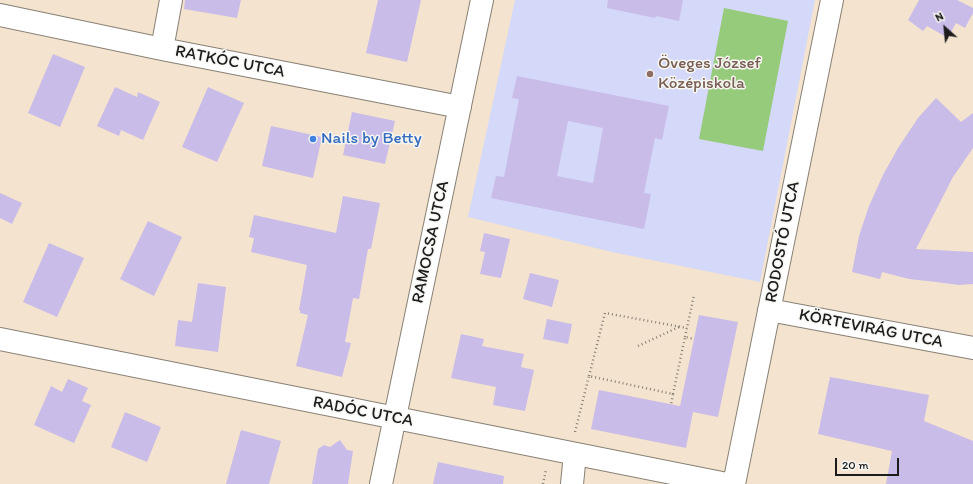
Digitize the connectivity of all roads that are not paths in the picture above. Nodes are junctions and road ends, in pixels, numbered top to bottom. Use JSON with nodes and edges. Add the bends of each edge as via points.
{"nodes":[{"id":1,"x":172,"y":0,"type":"edge"},
{"id":2,"x":482,"y":0,"type":"edge"},
{"id":3,"x":832,"y":0,"type":"edge"},
{"id":4,"x":0,"y":15,"type":"edge"},
{"id":5,"x":162,"y":49,"type":"junction"},
{"id":6,"x":460,"y":107,"type":"junction"},
{"id":7,"x":769,"y":310,"type":"junction"},
{"id":8,"x":0,"y":339,"type":"edge"},
{"id":9,"x":973,"y":348,"type":"edge"},
{"id":10,"x":395,"y":418,"type":"junction"},
{"id":11,"x":381,"y":484,"type":"edge"},
{"id":12,"x":727,"y":484,"type":"edge"},
{"id":13,"x":734,"y":484,"type":"edge"}],
"edges":[{"from":1,"to":5,"type":"street"},
{"from":2,"to":6,"type":"street","name":"RAMOCSA UTCA"},
{"from":3,"to":7,"type":"street","name":"RODOSTÓ UTCA"},
{"from":4,"to":5,"type":"street","name":"RATKÓC UTCA"},
{"from":5,"to":6,"type":"street","name":"RATKÓC UTCA"},
{"from":6,"to":10,"type":"street","name":"RAMOCSA UTCA"},
{"from":7,"to":9,"type":"street","name":"KÖRTEVIRÁG UTCA"},
{"from":7,"to":13,"type":"street","name":"RODOSTÓ UTCA"},
{"from":8,"to":10,"type":"street","name":"RADÓC UTCA"},
{"from":10,"to":11,"type":"street","name":"RAMOCSA UTCA"},
{"from":10,"to":12,"type":"street","name":"RADÓC UTCA"}]}
